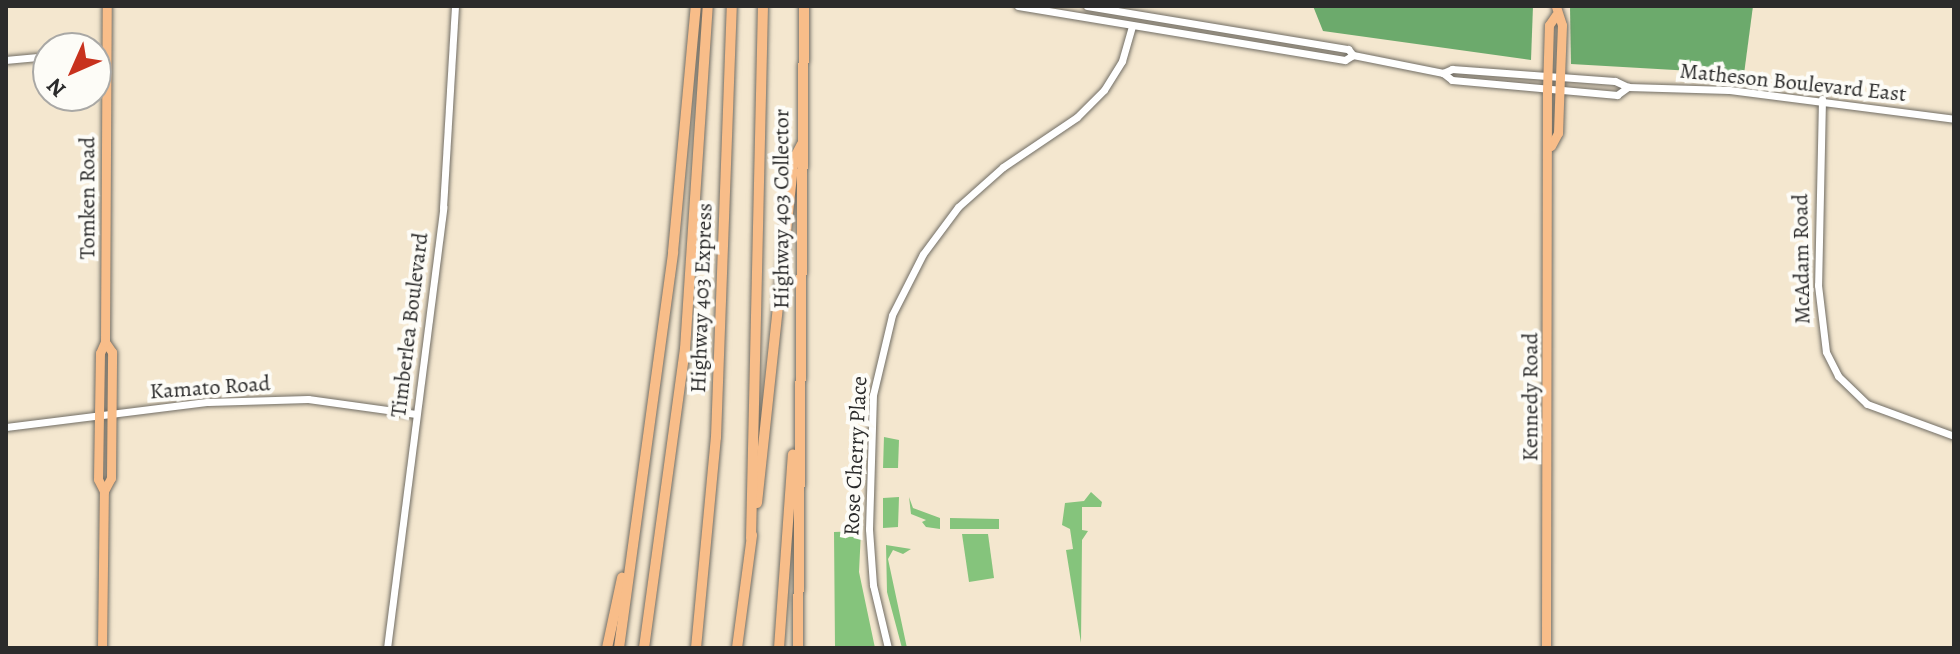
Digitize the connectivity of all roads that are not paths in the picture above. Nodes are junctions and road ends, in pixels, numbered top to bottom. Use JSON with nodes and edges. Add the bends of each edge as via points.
{"nodes":[{"id":1,"x":107,"y":6,"type":"edge"},
{"id":2,"x":455,"y":6,"type":"edge"},
{"id":3,"x":696,"y":6,"type":"edge"},
{"id":4,"x":708,"y":6,"type":"edge"},
{"id":5,"x":732,"y":6,"type":"edge"},
{"id":6,"x":763,"y":6,"type":"edge"},
{"id":7,"x":804,"y":6,"type":"edge"},
{"id":8,"x":1018,"y":6,"type":"edge"},
{"id":9,"x":1087,"y":6,"type":"edge"},
{"id":10,"x":1556,"y":10,"type":"edge"},
{"id":11,"x":1132,"y":25,"type":"junction"},
{"id":12,"x":108,"y":32,"type":"edge"},
{"id":13,"x":1353,"y":55,"type":"junction"},
{"id":14,"x":32,"y":58,"type":"edge"},
{"id":15,"x":6,"y":60,"type":"edge"},
{"id":16,"x":1443,"y":73,"type":"junction"},
{"id":17,"x":1547,"y":76,"type":"junction"},
{"id":18,"x":1560,"y":77,"type":"junction"},
{"id":19,"x":1628,"y":87,"type":"junction"},
{"id":20,"x":1547,"y":91,"type":"junction"},
{"id":21,"x":1560,"y":92,"type":"junction"},
{"id":22,"x":1822,"y":99,"type":"junction"},
{"id":23,"x":107,"y":112,"type":"edge"},
{"id":24,"x":1954,"y":119,"type":"edge"},
{"id":25,"x":803,"y":143,"type":"junction"},
{"id":26,"x":1551,"y":146,"type":"junction"},
{"id":27,"x":105,"y":342,"type":"junction"},
{"id":28,"x":799,"y":412,"type":"junction"},
{"id":29,"x":416,"y":414,"type":"junction"},
{"id":30,"x":111,"y":415,"type":"junction"},
{"id":31,"x":99,"y":417,"type":"junction"},
{"id":32,"x":6,"y":427,"type":"edge"},
{"id":33,"x":1954,"y":436,"type":"edge"},
{"id":34,"x":104,"y":491,"type":"junction"},
{"id":35,"x":636,"y":518,"type":"junction"},
{"id":36,"x":751,"y":538,"type":"junction"},
{"id":37,"x":102,"y":648,"type":"edge"},
{"id":38,"x":387,"y":648,"type":"edge"},
{"id":39,"x":607,"y":648,"type":"edge"},
{"id":40,"x":619,"y":648,"type":"edge"},
{"id":41,"x":644,"y":648,"type":"edge"},
{"id":42,"x":696,"y":648,"type":"edge"},
{"id":43,"x":737,"y":648,"type":"edge"},
{"id":44,"x":779,"y":648,"type":"edge"},
{"id":45,"x":798,"y":648,"type":"edge"},
{"id":46,"x":888,"y":648,"type":"edge"},
{"id":47,"x":1546,"y":648,"type":"edge"}],
"edges":[{"from":1,"to":12,"type":"main road","name":"Tomken Road"},
{"from":2,"to":29,"type":"street","name":"Timberlea Boulevard","via":[[451,132]]},
{"from":3,"to":35,"type":"highway","via":[[673,252]]},
{"from":4,"to":41,"type":"highway","via":[[685,349]]},
{"from":5,"to":42,"type":"highway","name":"Highway 403 Express","via":[[705,591]]},
{"from":6,"to":36,"type":"highway"},
{"from":7,"to":25,"type":"highway","name":"Highway 403 Collector"},
{"from":8,"to":11,"type":"street","name":"Matheson Boulevard East"},
{"from":9,"to":13,"type":"street","name":"Matheson Boulevard East","via":[[1348,49]]},
{"from":10,"to":17,"type":"main road","name":"Kennedy Road","via":[[1549,25]]},
{"from":10,"to":18,"type":"main road","name":"Kennedy Road","via":[[1562,25]]},
{"from":11,"to":13,"type":"street","name":"Matheson Boulevard East","via":[[1345,60]]},
{"from":11,"to":46,"type":"street","name":"Rose Cherry Place","via":[[1122,61],[1104,90],[1077,117],[1003,167],[958,207],[912,272],[892,315],[873,395],[869,529],[873,585]]},
{"from":13,"to":16,"type":"street","name":"Matheson Boulevard East"},
{"from":14,"to":15,"type":"street"},
{"from":16,"to":17,"type":"street","name":"Matheson Boulevard East","via":[[1452,69]]},
{"from":16,"to":20,"type":"street","name":"Matheson Boulevard East","via":[[1452,80]]},
{"from":17,"to":18,"type":"street","name":"Matheson Boulevard East"},
{"from":17,"to":20,"type":"main road","name":"Kennedy Road"},
{"from":18,"to":19,"type":"street","name":"Matheson Boulevard East","via":[[1615,81]]},
{"from":18,"to":21,"type":"main road","name":"Kennedy Road"},
{"from":19,"to":21,"type":"street","name":"Matheson Boulevard East","via":[[1617,95]]},
{"from":19,"to":22,"type":"street","name":"Matheson Boulevard East"},
{"from":20,"to":21,"type":"street","name":"Matheson Boulevard East"},
{"from":20,"to":26,"type":"main road","name":"Kennedy Road"},
{"from":21,"to":26,"type":"main road","name":"Kennedy Road","via":[[1558,133]]},
{"from":22,"to":24,"type":"street","name":"Matheson Boulevard East"},
{"from":22,"to":33,"type":"street","name":"McAdam Road","via":[[1818,271],[1826,352],[1838,376],[1867,404]]},
{"from":23,"to":27,"type":"main road","name":"Tomken Road"},
{"from":25,"to":28,"type":"highway","name":"Highway 403 Collector"},
{"from":25,"to":36,"type":"highway","via":[[794,159],[775,363]]},
{"from":26,"to":47,"type":"main road","name":"Kennedy Road"},
{"from":27,"to":30,"type":"main road","name":"Tomken Road","via":[[112,352]]},
{"from":27,"to":31,"type":"main road","name":"Tomken Road","via":[[100,353]]},
{"from":28,"to":44,"type":"highway"},
{"from":28,"to":45,"type":"highway"},
{"from":29,"to":30,"type":"street","name":"Kamato Road","via":[[308,399],[208,402]]},
{"from":29,"to":38,"type":"street","name":"Timberlea Boulevard"},
{"from":30,"to":31,"type":"street","name":"Kamato Road"},
{"from":30,"to":34,"type":"main road","name":"Tomken Road","via":[[111,478]]},
{"from":31,"to":32,"type":"street","name":"Kamato Road"},
{"from":31,"to":34,"type":"main road","name":"Tomken Road","via":[[98,479]]},
{"from":34,"to":37,"type":"main road","name":"Tomken Road"},
{"from":35,"to":39,"type":"highway"},
{"from":35,"to":40,"type":"highway"},
{"from":36,"to":43,"type":"highway"}]}
